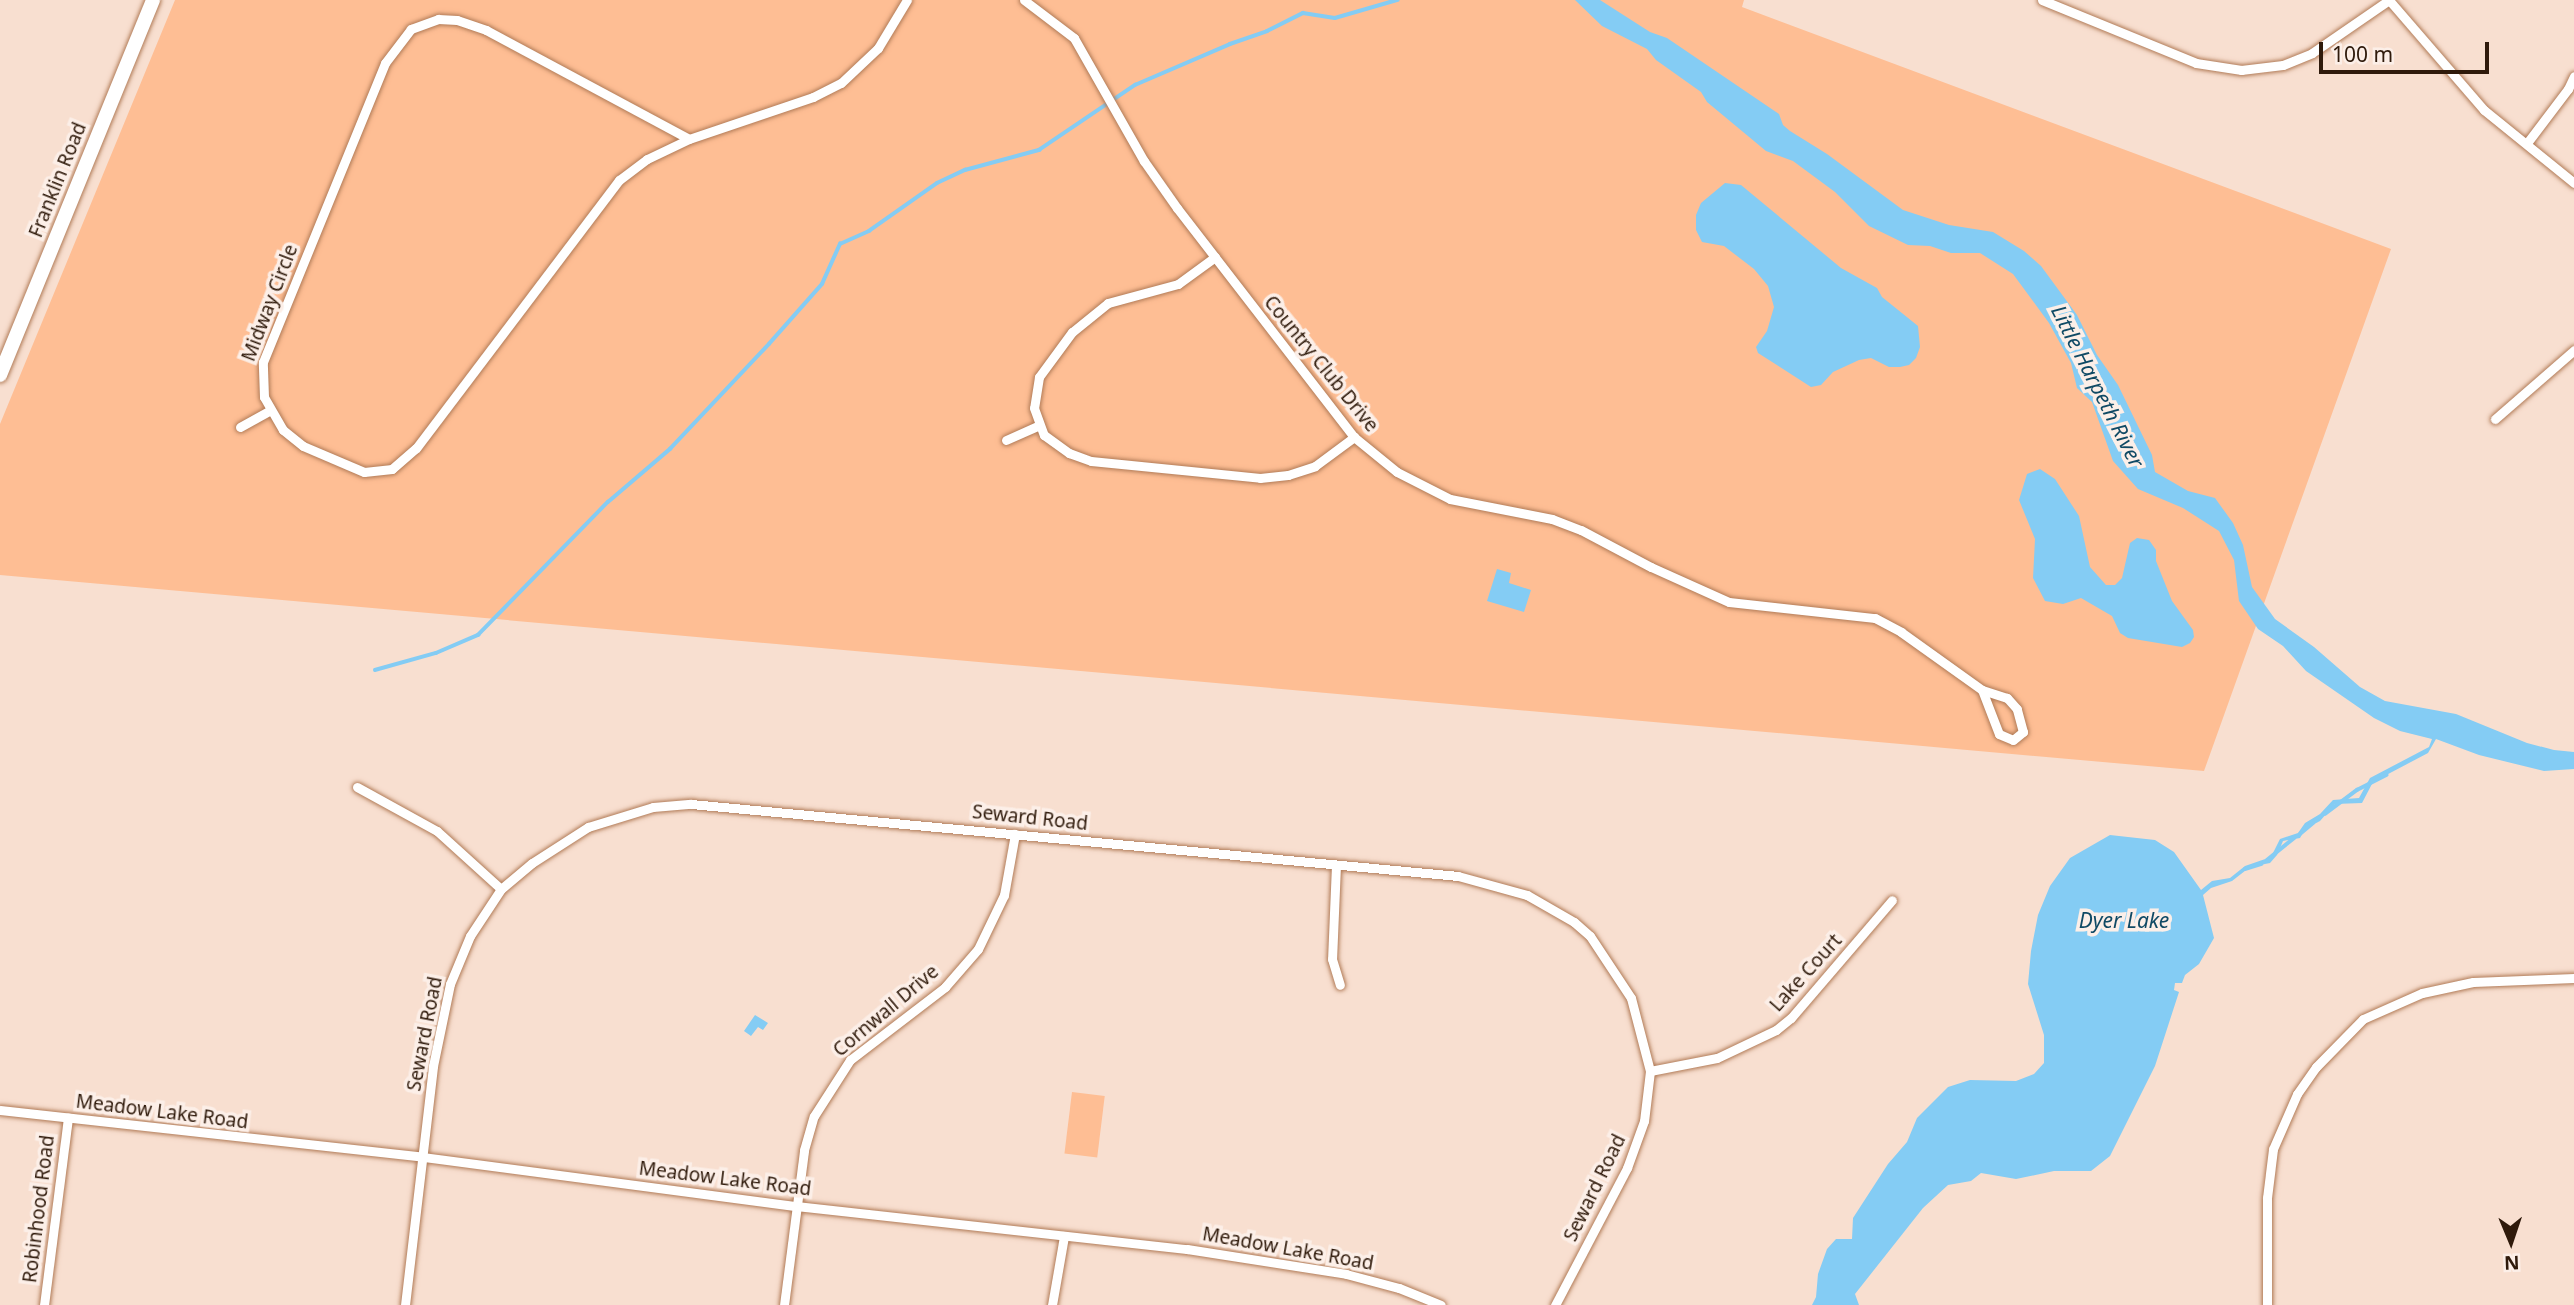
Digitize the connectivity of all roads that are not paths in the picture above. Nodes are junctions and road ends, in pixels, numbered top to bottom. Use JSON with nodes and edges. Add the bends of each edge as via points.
{"nodes":[{"id":1,"x":153,"y":0,"type":"edge"},
{"id":2,"x":907,"y":0,"type":"edge"},
{"id":3,"x":1024,"y":0,"type":"edge"},
{"id":4,"x":2042,"y":0,"type":"edge"},
{"id":5,"x":2389,"y":0,"type":"edge"},
{"id":6,"x":2574,"y":76,"type":"edge"},
{"id":7,"x":690,"y":139,"type":"junction"},
{"id":8,"x":2527,"y":143,"type":"junction"},
{"id":9,"x":2574,"y":183,"type":"edge"},
{"id":10,"x":1215,"y":257,"type":"junction"},
{"id":11,"x":2574,"y":351,"type":"edge"},
{"id":12,"x":0,"y":375,"type":"edge"},
{"id":13,"x":270,"y":411,"type":"junction"},
{"id":14,"x":2495,"y":419,"type":"dead end"},
{"id":15,"x":1039,"y":425,"type":"junction"},
{"id":16,"x":240,"y":427,"type":"dead end"},
{"id":17,"x":1354,"y":437,"type":"junction"},
{"id":18,"x":1006,"y":440,"type":"dead end"},
{"id":19,"x":1982,"y":690,"type":"junction"},
{"id":20,"x":357,"y":787,"type":"dead end"},
{"id":21,"x":1015,"y":834,"type":"junction"},
{"id":22,"x":1336,"y":865,"type":"junction"},
{"id":23,"x":501,"y":889,"type":"junction"},
{"id":24,"x":1892,"y":901,"type":"dead end"},
{"id":25,"x":2574,"y":978,"type":"edge"},
{"id":26,"x":1340,"y":985,"type":"dead end"},
{"id":27,"x":1650,"y":1071,"type":"junction"},
{"id":28,"x":0,"y":1110,"type":"edge"},
{"id":29,"x":68,"y":1118,"type":"junction"},
{"id":30,"x":423,"y":1157,"type":"junction"},
{"id":31,"x":796,"y":1206,"type":"junction"},
{"id":32,"x":1064,"y":1236,"type":"junction"},
{"id":33,"x":1422,"y":1301,"type":"edge"},
{"id":34,"x":44,"y":1305,"type":"edge"},
{"id":35,"x":405,"y":1305,"type":"edge"},
{"id":36,"x":784,"y":1305,"type":"edge"},
{"id":37,"x":1052,"y":1305,"type":"edge"},
{"id":38,"x":1441,"y":1305,"type":"edge"},
{"id":39,"x":1555,"y":1305,"type":"edge"},
{"id":40,"x":2267,"y":1305,"type":"edge"}],
"edges":[{"from":1,"to":12,"type":"main road","name":"Franklin Road"},
{"from":2,"to":7,"type":"street","name":"Midway Circle","via":[[878,48],[841,83]]},
{"from":3,"to":10,"type":"street","name":"Country Club Drive","via":[[1065,29],[1103,85],[1152,173]]},
{"from":4,"to":5,"type":"street","via":[[2196,63],[2241,70],[2283,65],[2312,53]]},
{"from":5,"to":8,"type":"street","via":[[2484,110]]},
{"from":6,"to":8,"type":"street"},
{"from":7,"to":13,"type":"street","name":"Midway Circle","via":[[647,159],[619,180],[425,436],[398,465],[373,473],[344,465],[293,439]]},
{"from":7,"to":13,"type":"street","name":"Midway Circle","via":[[477,26],[438,19],[411,29],[385,63],[269,342],[261,379]]},
{"from":8,"to":9,"type":"street"},
{"from":10,"to":15,"type":"street","via":[[1178,284],[1124,296],[1084,320],[1051,356],[1039,377],[1034,408]]},
{"from":10,"to":17,"type":"street","name":"Country Club Drive"},
{"from":11,"to":14,"type":"street"},
{"from":13,"to":16,"type":"street"},
{"from":15,"to":17,"type":"street","via":[[1059,447],[1091,461],[1260,478],[1315,466]]},
{"from":15,"to":18,"type":"street"},
{"from":17,"to":19,"type":"street","name":"Country Club Drive","via":[[1397,472],[1433,492],[1463,503],[1552,519],[1729,602],[1875,618]]},
{"from":19,"to":19,"type":"street","name":"Country Club Drive","via":[[2007,698],[2017,709],[2023,732],[2013,740],[1999,734]]},
{"from":20,"to":23,"type":"street","via":[[437,831]]},
{"from":21,"to":22,"type":"street","name":"Seward Road"},
{"from":21,"to":23,"type":"street","name":"Seward Road","via":[[691,804],[653,807],[588,827]]},
{"from":21,"to":31,"type":"street","name":"Cornwall Drive","via":[[1004,895],[978,949],[945,987],[850,1060],[827,1092],[804,1150]]},
{"from":22,"to":26,"type":"street","via":[[1332,959]]},
{"from":22,"to":27,"type":"street","name":"Seward Road","via":[[1458,876],[1498,885],[1527,895],[1574,922],[1590,936],[1631,998]]},
{"from":23,"to":30,"type":"street","name":"Seward Road","via":[[470,936],[450,984],[433,1066]]},
{"from":24,"to":27,"type":"street","name":"Lake Court","via":[[1776,1030],[1717,1058]]},
{"from":25,"to":40,"type":"street","via":[[2473,982],[2422,993],[2363,1019],[2316,1067],[2297,1094],[2273,1149],[2267,1198]]},
{"from":27,"to":39,"type":"street","name":"Seward Road","via":[[1644,1121],[1628,1168]]},
{"from":28,"to":29,"type":"street","name":"Meadow Lake Road"},
{"from":29,"to":30,"type":"street","name":"Meadow Lake Road"},
{"from":29,"to":34,"type":"street","name":"Robinhood Road"},
{"from":30,"to":31,"type":"street","name":"Meadow Lake Road"},
{"from":30,"to":35,"type":"street","name":"Seward Road"},
{"from":31,"to":32,"type":"street","name":"Meadow Lake Road"},
{"from":31,"to":36,"type":"street","name":"Cornwall Drive"},
{"from":32,"to":33,"type":"street","name":"Meadow Lake Road","via":[[1280,1262],[1399,1287]]},
{"from":32,"to":37,"type":"street"},
{"from":33,"to":38,"type":"street","name":"Meadow Lake Road"}]}
